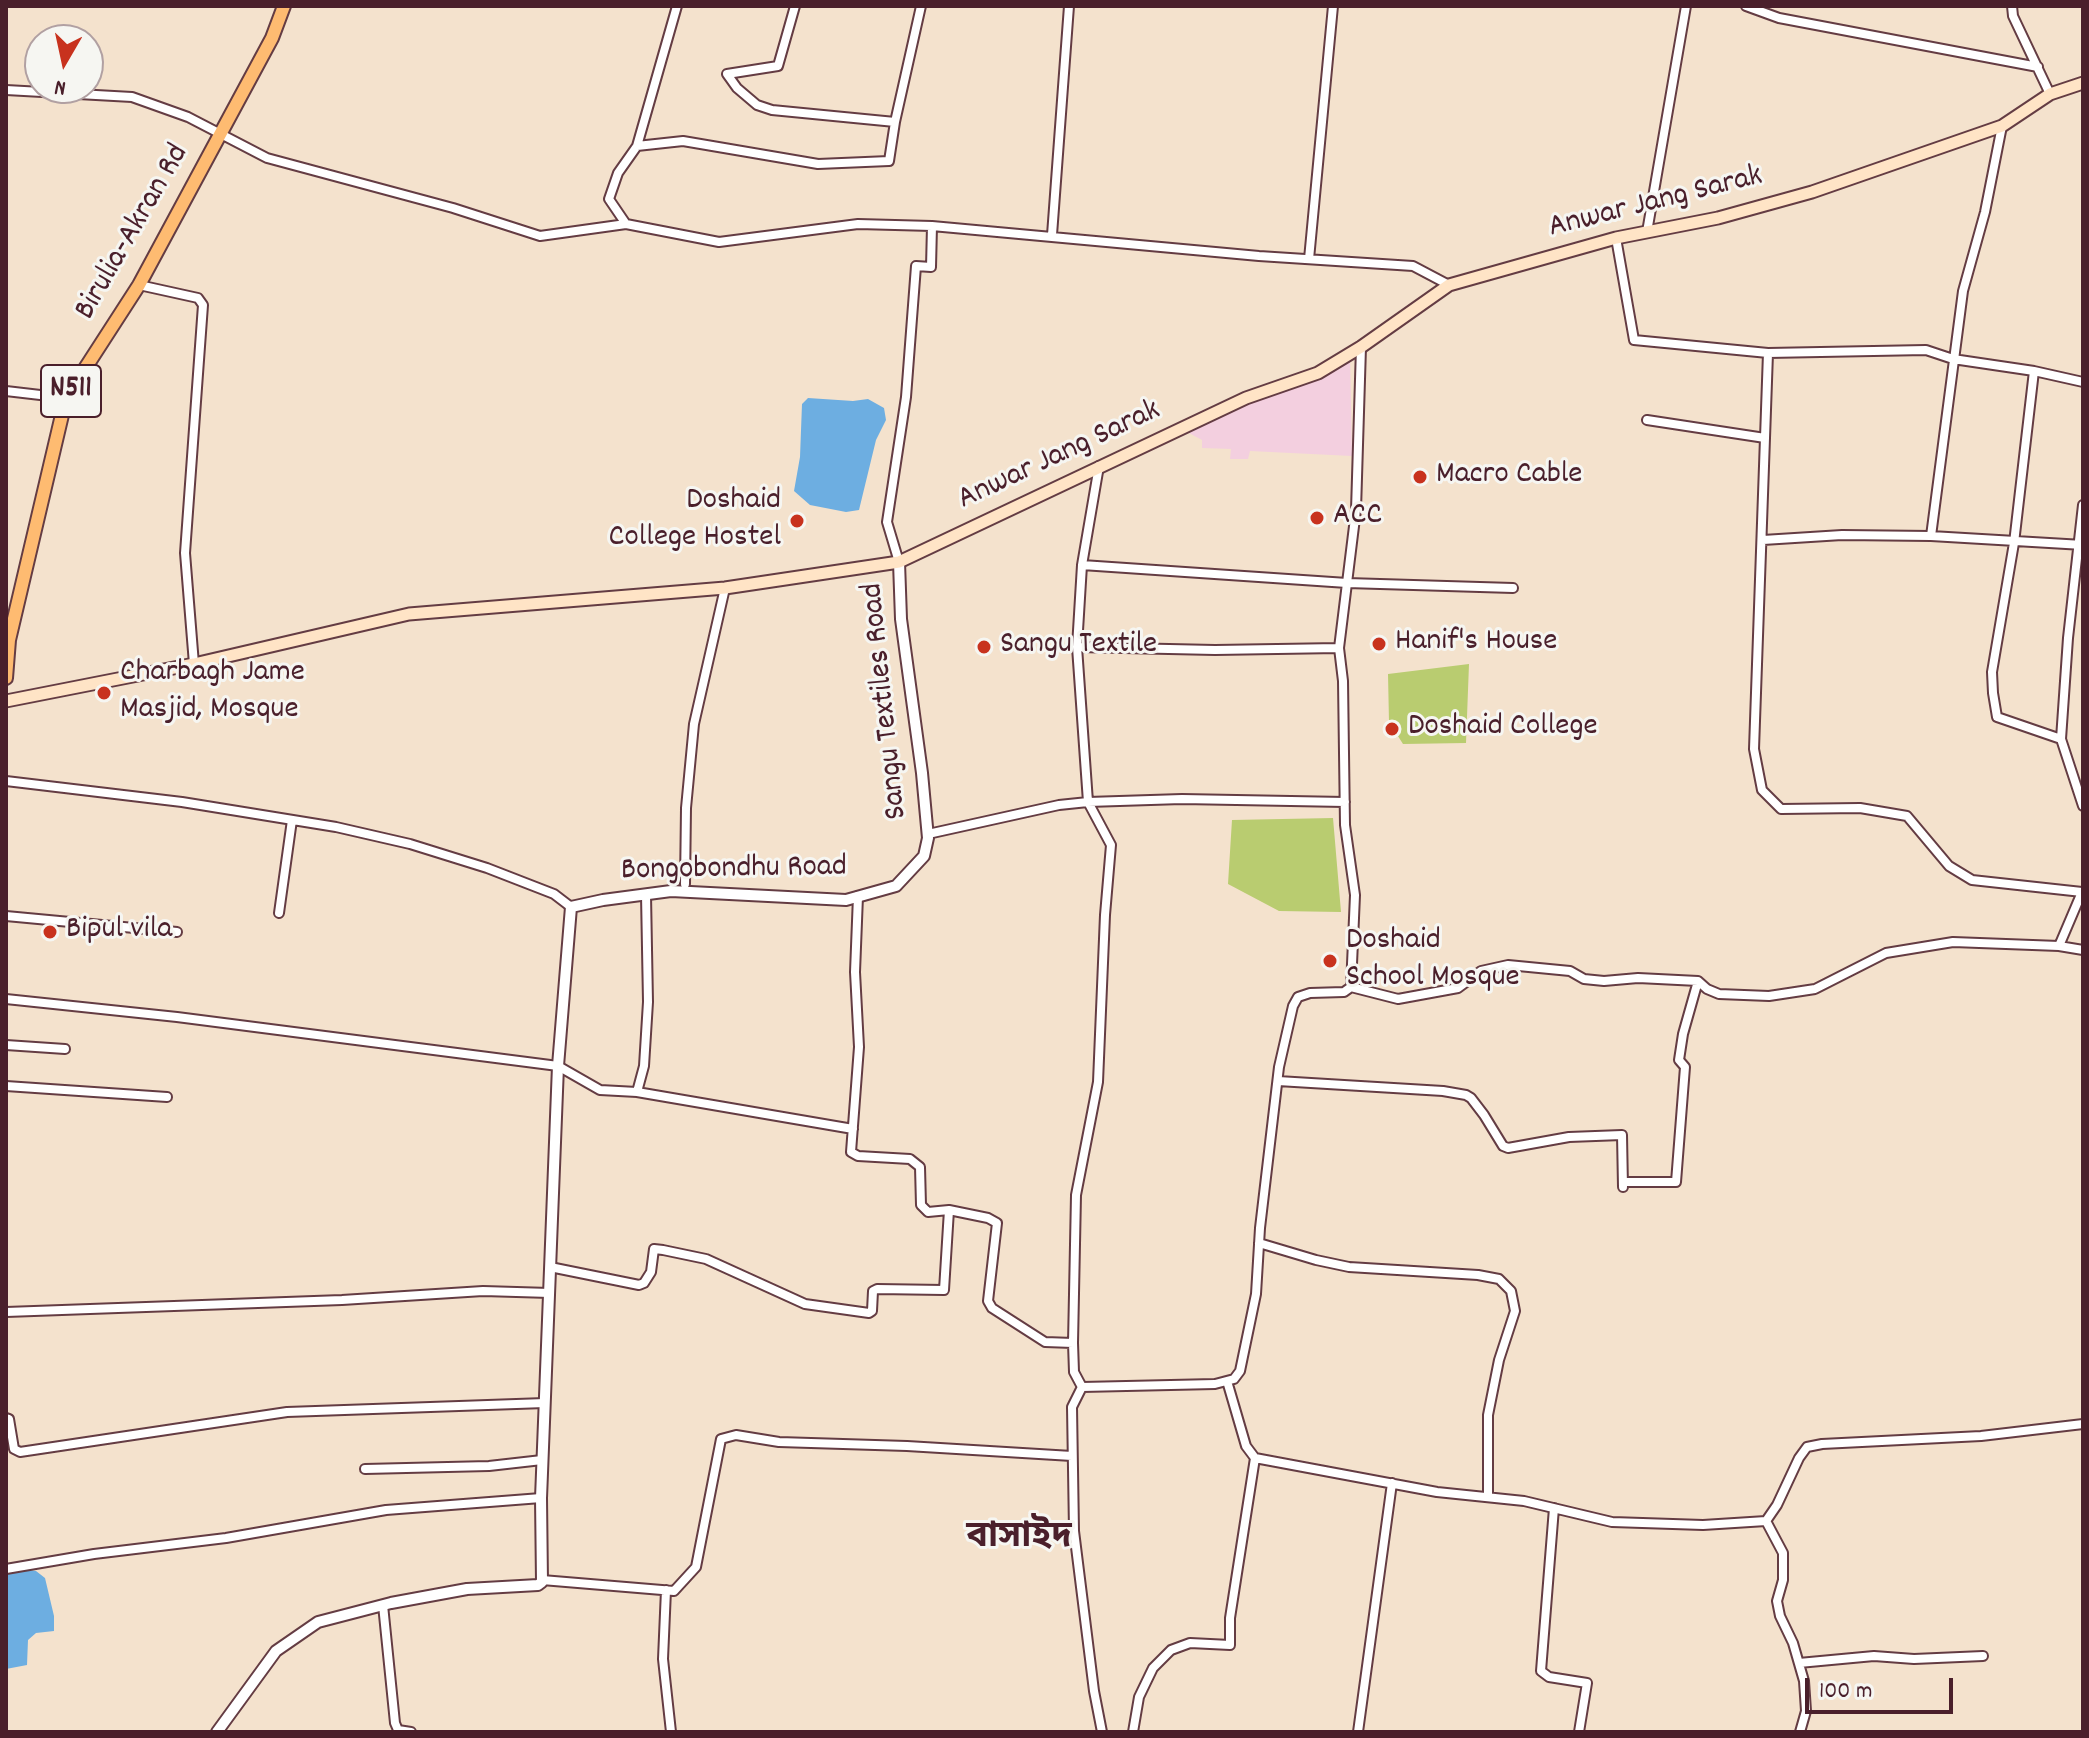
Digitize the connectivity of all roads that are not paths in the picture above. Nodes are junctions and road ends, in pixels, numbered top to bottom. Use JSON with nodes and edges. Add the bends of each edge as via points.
{"nodes":[{"id":1,"x":284,"y":6,"type":"edge"},
{"id":2,"x":677,"y":6,"type":"edge"},
{"id":3,"x":795,"y":6,"type":"edge"},
{"id":4,"x":921,"y":6,"type":"edge"},
{"id":5,"x":1069,"y":6,"type":"edge"},
{"id":6,"x":1333,"y":6,"type":"edge"},
{"id":7,"x":1686,"y":6,"type":"edge"},
{"id":8,"x":1746,"y":6,"type":"edge"},
{"id":9,"x":2012,"y":6,"type":"edge"},
{"id":10,"x":2038,"y":67,"type":"junction"},
{"id":11,"x":2083,"y":83,"type":"edge"},
{"id":12,"x":6,"y":90,"type":"edge"},
{"id":13,"x":2050,"y":94,"type":"junction"},
{"id":14,"x":895,"y":122,"type":"junction"},
{"id":15,"x":2002,"y":126,"type":"junction"},
{"id":16,"x":219,"y":135,"type":"junction"},
{"id":17,"x":637,"y":146,"type":"junction"},
{"id":18,"x":626,"y":224,"type":"junction"},
{"id":19,"x":932,"y":226,"type":"junction"},
{"id":20,"x":1647,"y":232,"type":"junction"},
{"id":21,"x":1052,"y":235,"type":"junction"},
{"id":22,"x":1616,"y":238,"type":"junction"},
{"id":23,"x":1309,"y":259,"type":"junction"},
{"id":24,"x":139,"y":285,"type":"junction"},
{"id":25,"x":1449,"y":285,"type":"junction"},
{"id":26,"x":1361,"y":347,"type":"junction"},
{"id":27,"x":1768,"y":353,"type":"junction"},
{"id":28,"x":1953,"y":359,"type":"junction"},
{"id":29,"x":2034,"y":371,"type":"junction"},
{"id":30,"x":2083,"y":382,"type":"edge"},
{"id":31,"x":6,"y":391,"type":"edge"},
{"id":32,"x":66,"y":398,"type":"junction"},
{"id":33,"x":1647,"y":420,"type":"dead end"},
{"id":34,"x":1765,"y":438,"type":"junction"},
{"id":35,"x":1099,"y":466,"type":"junction"},
{"id":36,"x":2083,"y":505,"type":"edge"},
{"id":37,"x":1931,"y":536,"type":"junction"},
{"id":38,"x":1763,"y":540,"type":"junction"},
{"id":39,"x":2014,"y":543,"type":"junction"},
{"id":40,"x":2080,"y":545,"type":"edge"},
{"id":41,"x":899,"y":562,"type":"junction"},
{"id":42,"x":1082,"y":565,"type":"junction"},
{"id":43,"x":1347,"y":583,"type":"junction"},
{"id":44,"x":725,"y":588,"type":"junction"},
{"id":45,"x":1513,"y":588,"type":"dead end"},
{"id":46,"x":1077,"y":647,"type":"junction"},
{"id":47,"x":1339,"y":648,"type":"junction"},
{"id":48,"x":194,"y":664,"type":"junction"},
{"id":49,"x":6,"y":678,"type":"edge"},
{"id":50,"x":6,"y":701,"type":"edge"},
{"id":51,"x":2061,"y":739,"type":"junction"},
{"id":52,"x":6,"y":781,"type":"edge"},
{"id":53,"x":1088,"y":802,"type":"junction"},
{"id":54,"x":1345,"y":802,"type":"junction"},
{"id":55,"x":2083,"y":806,"type":"edge"},
{"id":56,"x":292,"y":820,"type":"junction"},
{"id":57,"x":928,"y":834,"type":"junction"},
{"id":58,"x":685,"y":884,"type":"dead end"},
{"id":59,"x":2083,"y":886,"type":"edge"},
{"id":60,"x":2082,"y":892,"type":"edge"},
{"id":61,"x":646,"y":895,"type":"junction"},
{"id":62,"x":858,"y":896,"type":"junction"},
{"id":63,"x":571,"y":907,"type":"junction"},
{"id":64,"x":279,"y":913,"type":"dead end"},
{"id":65,"x":6,"y":916,"type":"edge"},
{"id":66,"x":177,"y":932,"type":"dead end"},
{"id":67,"x":2059,"y":946,"type":"junction"},
{"id":68,"x":2083,"y":950,"type":"edge"},
{"id":69,"x":1698,"y":981,"type":"junction"},
{"id":70,"x":1351,"y":987,"type":"junction"},
{"id":71,"x":6,"y":999,"type":"edge"},
{"id":72,"x":6,"y":1045,"type":"edge"},
{"id":73,"x":65,"y":1049,"type":"dead end"},
{"id":74,"x":558,"y":1066,"type":"junction"},
{"id":75,"x":1278,"y":1081,"type":"junction"},
{"id":76,"x":6,"y":1086,"type":"edge"},
{"id":77,"x":637,"y":1092,"type":"junction"},
{"id":78,"x":167,"y":1097,"type":"dead end"},
{"id":79,"x":853,"y":1129,"type":"junction"},
{"id":80,"x":949,"y":1210,"type":"junction"},
{"id":81,"x":1259,"y":1243,"type":"junction"},
{"id":82,"x":550,"y":1267,"type":"junction"},
{"id":83,"x":550,"y":1293,"type":"junction"},
{"id":84,"x":6,"y":1312,"type":"edge"},
{"id":85,"x":1073,"y":1343,"type":"junction"},
{"id":86,"x":1227,"y":1381,"type":"junction"},
{"id":87,"x":1082,"y":1387,"type":"junction"},
{"id":88,"x":545,"y":1403,"type":"junction"},
{"id":89,"x":6,"y":1418,"type":"edge"},
{"id":90,"x":2083,"y":1424,"type":"edge"},
{"id":91,"x":1072,"y":1456,"type":"junction"},
{"id":92,"x":1255,"y":1458,"type":"junction"},
{"id":93,"x":542,"y":1460,"type":"junction"},
{"id":94,"x":365,"y":1469,"type":"dead end"},
{"id":95,"x":1392,"y":1483,"type":"junction"},
{"id":96,"x":1488,"y":1497,"type":"junction"},
{"id":97,"x":541,"y":1498,"type":"junction"},
{"id":98,"x":1554,"y":1508,"type":"junction"},
{"id":99,"x":1766,"y":1521,"type":"junction"},
{"id":100,"x":6,"y":1569,"type":"edge"},
{"id":101,"x":542,"y":1580,"type":"junction"},
{"id":102,"x":666,"y":1590,"type":"junction"},
{"id":103,"x":383,"y":1605,"type":"junction"},
{"id":104,"x":1983,"y":1656,"type":"dead end"},
{"id":105,"x":1799,"y":1663,"type":"junction"},
{"id":106,"x":217,"y":1732,"type":"edge"},
{"id":107,"x":411,"y":1732,"type":"edge"},
{"id":108,"x":671,"y":1732,"type":"edge"},
{"id":109,"x":1102,"y":1732,"type":"edge"},
{"id":110,"x":1133,"y":1732,"type":"edge"},
{"id":111,"x":1358,"y":1732,"type":"edge"},
{"id":112,"x":1579,"y":1732,"type":"edge"},
{"id":113,"x":1800,"y":1732,"type":"edge"}],
"edges":[{"from":1,"to":16,"type":"highway","name":"Birulia-Akran Rd","number":"N511"},
{"from":2,"to":17,"type":"street"},
{"from":3,"to":14,"type":"street","via":[[778,66],[727,74],[737,88],[772,110]]},
{"from":4,"to":14,"type":"street"},
{"from":5,"to":21,"type":"street"},
{"from":6,"to":23,"type":"street"},
{"from":7,"to":20,"type":"street"},
{"from":8,"to":10,"type":"street","via":[[1779,18]]},
{"from":9,"to":10,"type":"street"},
{"from":10,"to":13,"type":"street"},
{"from":11,"to":13,"type":"main road","name":"Anwar Jang Sarak"},
{"from":12,"to":16,"type":"street","via":[[132,97],[188,117]]},
{"from":13,"to":15,"type":"main road","name":"Anwar Jang Sarak"},
{"from":14,"to":17,"type":"street","via":[[889,161],[864,164],[818,164],[683,141]]},
{"from":15,"to":20,"type":"main road","name":"Anwar Jang Sarak","via":[[1812,192]]},
{"from":15,"to":28,"type":"street","via":[[1963,291]]},
{"from":16,"to":18,"type":"street","via":[[267,158],[540,236]]},
{"from":16,"to":24,"type":"highway","name":"Birulia-Akran Rd","number":"N511"},
{"from":17,"to":18,"type":"street","via":[[618,173],[609,199]]},
{"from":18,"to":19,"type":"street","via":[[719,242],[858,224]]},
{"from":19,"to":21,"type":"street"},
{"from":19,"to":41,"type":"street","via":[[931,267],[916,266],[906,397],[887,522]]},
{"from":20,"to":22,"type":"main road","name":"Anwar Jang Sarak"},
{"from":21,"to":23,"type":"street"},
{"from":22,"to":25,"type":"main road","name":"Anwar Jang Sarak"},
{"from":22,"to":27,"type":"street","via":[[1634,340]]},
{"from":23,"to":25,"type":"street","via":[[1413,266]]},
{"from":24,"to":32,"type":"highway","name":"Birulia-Akran Rd","number":"N511"},
{"from":24,"to":48,"type":"street","via":[[198,298],[203,305],[185,553]]},
{"from":25,"to":26,"type":"main road","name":"Anwar Jang Sarak"},
{"from":26,"to":35,"type":"main road","name":"Anwar Jang Sarak","via":[[1318,373],[1246,398]]},
{"from":26,"to":43,"type":"street","via":[[1359,468]]},
{"from":27,"to":28,"type":"street","via":[[1926,350]]},
{"from":27,"to":34,"type":"street"},
{"from":28,"to":29,"type":"street"},
{"from":28,"to":37,"type":"street"},
{"from":29,"to":30,"type":"street"},
{"from":29,"to":39,"type":"street"},
{"from":31,"to":32,"type":"street"},
{"from":32,"to":49,"type":"highway","name":"Birulia-Akran Rd","number":"N511","via":[[9,640]]},
{"from":33,"to":34,"type":"street"},
{"from":34,"to":38,"type":"street"},
{"from":35,"to":41,"type":"main road","name":"Anwar Jang Sarak"},
{"from":35,"to":42,"type":"street"},
{"from":36,"to":40,"type":"street"},
{"from":37,"to":38,"type":"street"},
{"from":37,"to":39,"type":"street"},
{"from":38,"to":60,"type":"street","via":[[1754,749],[1762,790],[1781,809],[1860,808],[1907,816],[1949,866],[1972,880]]},
{"from":39,"to":40,"type":"street"},
{"from":39,"to":51,"type":"street","via":[[1992,672],[1997,717]]},
{"from":40,"to":51,"type":"street"},
{"from":41,"to":44,"type":"main road","name":"Anwar Jang Sarak"},
{"from":41,"to":57,"type":"street","name":"Sangu Textiles Road","via":[[901,619]]},
{"from":42,"to":43,"type":"street"},
{"from":42,"to":46,"type":"street"},
{"from":43,"to":45,"type":"street"},
{"from":43,"to":47,"type":"street"},
{"from":44,"to":48,"type":"main road","name":"Anwar Jang Sarak","via":[[409,614]]},
{"from":44,"to":58,"type":"street","via":[[694,724]]},
{"from":46,"to":47,"type":"street"},
{"from":46,"to":53,"type":"street"},
{"from":47,"to":54,"type":"street"},
{"from":48,"to":50,"type":"main road","name":"Anwar Jang Sarak"},
{"from":51,"to":55,"type":"street"},
{"from":52,"to":56,"type":"street"},
{"from":53,"to":54,"type":"street"},
{"from":53,"to":57,"type":"street"},
{"from":53,"to":85,"type":"street","via":[[1111,845],[1098,1082],[1076,1195]]},
{"from":54,"to":70,"type":"street","via":[[1355,895]]},
{"from":56,"to":63,"type":"street","via":[[410,844],[554,894]]},
{"from":56,"to":64,"type":"street"},
{"from":57,"to":62,"type":"street","name":"Bongobondhu Road","via":[[924,856],[896,886]]},
{"from":59,"to":60,"type":"street"},
{"from":60,"to":67,"type":"street"},
{"from":61,"to":62,"type":"street","name":"Bongobondhu Road","via":[[671,891],[846,900]]},
{"from":61,"to":63,"type":"street","name":"Bongobondhu Road"},
{"from":61,"to":77,"type":"street","via":[[648,1002]]},
{"from":62,"to":79,"type":"street","via":[[859,1047]]},
{"from":63,"to":74,"type":"street"},
{"from":65,"to":66,"type":"street"},
{"from":67,"to":68,"type":"street"},
{"from":67,"to":69,"type":"street","via":[[1953,942],[1886,953],[1815,989],[1769,996],[1739,996],[1707,989]]},
{"from":69,"to":70,"type":"street","via":[[1604,981],[1570,971],[1508,965],[1481,971],[1458,988],[1411,998]]},
{"from":69,"to":75,"type":"street","via":[[1679,1060],[1685,1067],[1676,1182],[1623,1185],[1622,1135],[1503,1146],[1466,1095]]},
{"from":70,"to":75,"type":"street","via":[[1298,997]]},
{"from":71,"to":74,"type":"street"},
{"from":72,"to":73,"type":"street"},
{"from":74,"to":77,"type":"street","via":[[600,1090]]},
{"from":74,"to":82,"type":"street"},
{"from":75,"to":81,"type":"street"},
{"from":76,"to":78,"type":"street"},
{"from":77,"to":79,"type":"street"},
{"from":79,"to":80,"type":"street","via":[[851,1152],[910,1159],[920,1167],[921,1205],[928,1212]]},
{"from":80,"to":82,"type":"street","via":[[944,1290],[877,1289],[869,1313],[805,1304],[706,1259],[663,1250],[654,1249],[651,1272],[639,1285]]},
{"from":80,"to":85,"type":"street","via":[[997,1223],[988,1301],[992,1308],[1045,1342]]},
{"from":81,"to":86,"type":"street","via":[[1244,1362]]},
{"from":81,"to":96,"type":"street","via":[[1349,1267],[1478,1275],[1499,1279],[1511,1291],[1515,1311],[1488,1415]]},
{"from":82,"to":83,"type":"street"},
{"from":83,"to":84,"type":"street","via":[[483,1291]]},
{"from":83,"to":88,"type":"street"},
{"from":85,"to":87,"type":"street","via":[[1074,1372]]},
{"from":86,"to":87,"type":"street"},
{"from":86,"to":92,"type":"street","via":[[1246,1446]]},
{"from":87,"to":91,"type":"street","via":[[1072,1407]]},
{"from":88,"to":89,"type":"street","via":[[287,1412],[20,1452],[14,1449]]},
{"from":88,"to":93,"type":"street"},
{"from":90,"to":99,"type":"street","via":[[1807,1447]]},
{"from":91,"to":102,"type":"street","via":[[779,1442],[736,1435],[721,1439],[696,1567],[674,1591]]},
{"from":91,"to":109,"type":"street","via":[[1074,1531]]},
{"from":92,"to":95,"type":"street"},
{"from":92,"to":110,"type":"street","via":[[1230,1645],[1190,1643],[1171,1650],[1153,1668],[1139,1697]]},
{"from":93,"to":94,"type":"street"},
{"from":93,"to":97,"type":"street"},
{"from":95,"to":96,"type":"street"},
{"from":95,"to":111,"type":"street"},
{"from":96,"to":98,"type":"street"},
{"from":97,"to":100,"type":"street","via":[[386,1510]]},
{"from":97,"to":101,"type":"street"},
{"from":98,"to":99,"type":"street","via":[[1612,1522]]},
{"from":98,"to":112,"type":"street","via":[[1541,1671],[1587,1683]]},
{"from":99,"to":105,"type":"street","via":[[1783,1553],[1777,1601]]},
{"from":101,"to":102,"type":"street"},
{"from":101,"to":103,"type":"street","via":[[538,1585],[467,1589]]},
{"from":102,"to":108,"type":"street","via":[[663,1659]]},
{"from":103,"to":106,"type":"street","via":[[318,1622],[276,1651]]},
{"from":103,"to":107,"type":"street","via":[[395,1723],[398,1730]]},
{"from":104,"to":105,"type":"street","via":[[1874,1656]]},
{"from":105,"to":113,"type":"street","via":[[1806,1711]]}]}
